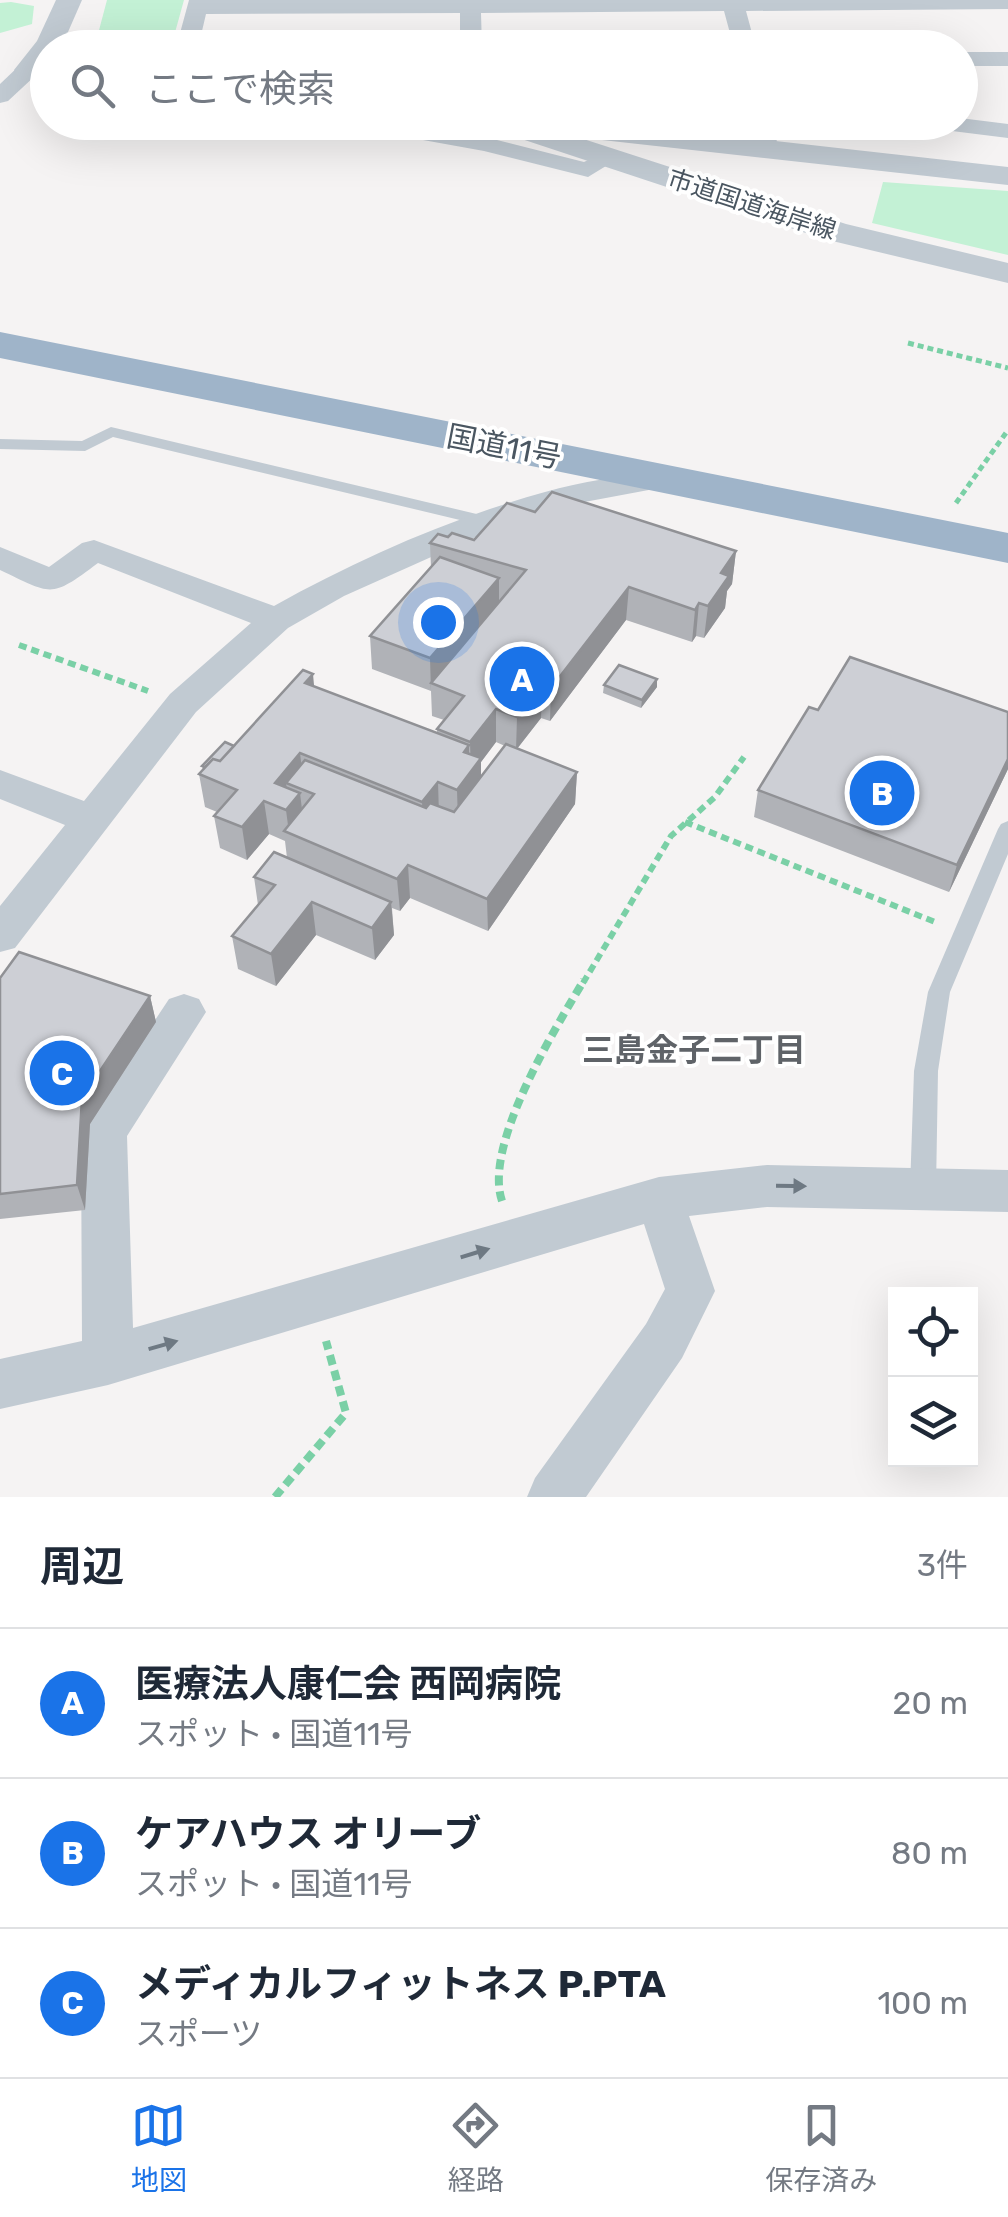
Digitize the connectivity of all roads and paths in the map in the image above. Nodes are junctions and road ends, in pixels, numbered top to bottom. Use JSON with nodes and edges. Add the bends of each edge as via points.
{"nodes":[{"id":1,"x":69,"y":0,"type":"edge"},
{"id":2,"x":732,"y":2,"type":"edge"},
{"id":3,"x":470,"y":3,"type":"edge"},
{"id":4,"x":1006,"y":3,"type":"edge"},
{"id":5,"x":197,"y":4,"type":"edge"},
{"id":6,"x":56,"y":30,"type":"edge"},
{"id":7,"x":191,"y":30,"type":"edge"},
{"id":8,"x":471,"y":30,"type":"edge"},
{"id":9,"x":740,"y":30,"type":"edge"},
{"id":10,"x":0,"y":52,"type":"edge"},
{"id":11,"x":978,"y":59,"type":"edge"},
{"id":12,"x":1008,"y":59,"type":"edge"},
{"id":13,"x":28,"y":74,"type":"edge"},
{"id":14,"x":978,"y":127,"type":"edge"},
{"id":15,"x":1008,"y":131,"type":"edge"},
{"id":16,"x":463,"y":140,"type":"edge"},
{"id":17,"x":553,"y":140,"type":"edge"},
{"id":18,"x":638,"y":140,"type":"edge"},
{"id":19,"x":795,"y":140,"type":"edge"},
{"id":20,"x":812,"y":140,"type":"edge"},
{"id":21,"x":607,"y":158,"type":"junction"},
{"id":22,"x":1008,"y":161,"type":"edge"},
{"id":23,"x":638,"y":168,"type":"junction"},
{"id":24,"x":1008,"y":176,"type":"edge"},
{"id":25,"x":1008,"y":273,"type":"edge"},
{"id":26,"x":908,"y":343,"type":"dead end"},
{"id":27,"x":0,"y":345,"type":"edge"},
{"id":28,"x":1008,"y":368,"type":"edge"},
{"id":29,"x":1008,"y":430,"type":"edge"},
{"id":30,"x":0,"y":444,"type":"edge"},
{"id":31,"x":659,"y":479,"type":"junction"},
{"id":32,"x":485,"y":520,"type":"junction"},
{"id":33,"x":934,"y":534,"type":"junction"},
{"id":34,"x":1008,"y":548,"type":"edge"},
{"id":35,"x":0,"y":557,"type":"edge"},
{"id":36,"x":276,"y":620,"type":"junction"},
{"id":37,"x":19,"y":645,"type":"dead end"},
{"id":38,"x":182,"y":703,"type":"junction"},
{"id":39,"x":744,"y":756,"type":"dead end"},
{"id":40,"x":0,"y":784,"type":"edge"},
{"id":41,"x":88,"y":818,"type":"junction"},
{"id":42,"x":686,"y":822,"type":"junction"},
{"id":43,"x":1008,"y":828,"type":"edge"},
{"id":44,"x":961,"y":933,"type":"junction"},
{"id":45,"x":0,"y":936,"type":"edge"},
{"id":46,"x":184,"y":1012,"type":"dead end"},
{"id":47,"x":923,"y":1189,"type":"junction"},
{"id":48,"x":1008,"y":1191,"type":"edge"},
{"id":49,"x":659,"y":1198,"type":"junction"},
{"id":50,"x":515,"y":1242,"type":"junction"},
{"id":51,"x":315,"y":1301,"type":"junction"},
{"id":52,"x":108,"y":1360,"type":"junction"},
{"id":53,"x":0,"y":1384,"type":"edge"},
{"id":54,"x":276,"y":1497,"type":"edge"},
{"id":55,"x":554,"y":1497,"type":"edge"}],
"edges":[{"from":1,"to":6,"type":"street"},
{"from":2,"to":3,"type":"street"},
{"from":2,"to":4,"type":"street"},
{"from":2,"to":9,"type":"street"},
{"from":3,"to":5,"type":"street"},
{"from":3,"to":8,"type":"street"},
{"from":5,"to":7,"type":"street"},
{"from":10,"to":13,"type":"street"},
{"from":11,"to":12,"type":"street"},
{"from":14,"to":15,"type":"street"},
{"from":16,"to":21,"type":"street","via":[[588,170]]},
{"from":17,"to":21,"type":"street","name":"市道国道海岸線"},
{"from":18,"to":23,"type":"street","via":[[625,154]]},
{"from":19,"to":24,"type":"street"},
{"from":20,"to":22,"type":"street"},
{"from":21,"to":23,"type":"street","name":"市道国道海岸線"},
{"from":23,"to":25,"type":"street","name":"市道国道海岸線","via":[[836,232]]},
{"from":26,"to":28,"type":"path"},
{"from":27,"to":31,"type":"highway","name":"国道11号"},
{"from":29,"to":33,"type":"path"},
{"from":30,"to":32,"type":"lane","via":[[85,446],[112,432]]},
{"from":31,"to":32,"type":"street"},
{"from":31,"to":33,"type":"highway","name":"国道11号"},
{"from":32,"to":36,"type":"street"},
{"from":33,"to":34,"type":"highway","name":"国道11号"},
{"from":35,"to":36,"type":"street","via":[[52,581],[94,550]]},
{"from":36,"to":38,"type":"street"},
{"from":37,"to":38,"type":"path"},
{"from":38,"to":41,"type":"street"},
{"from":39,"to":42,"type":"path","via":[[715,798]]},
{"from":40,"to":41,"type":"street"},
{"from":41,"to":45,"type":"street"},
{"from":42,"to":44,"type":"path"},
{"from":42,"to":50,"type":"path","via":[[670,836],[547,1042],[510,1125],[497,1186]]},
{"from":43,"to":44,"type":"lane"},
{"from":44,"to":47,"type":"lane","via":[[939,992],[926,1071]]},
{"from":46,"to":52,"type":"street","via":[[104,1132]]},
{"from":47,"to":48,"type":"street"},
{"from":49,"to":47,"type":"street","one_way":true,"via":[[767,1186]]},
{"from":49,"to":50,"type":"street"},
{"from":49,"to":55,"type":"street","via":[[690,1291],[664,1341]]},
{"from":51,"to":50,"type":"street","one_way":true},
{"from":52,"to":51,"type":"street","one_way":true},
{"from":51,"to":54,"type":"path","via":[[346,1413]]},
{"from":52,"to":53,"type":"street"}]}
